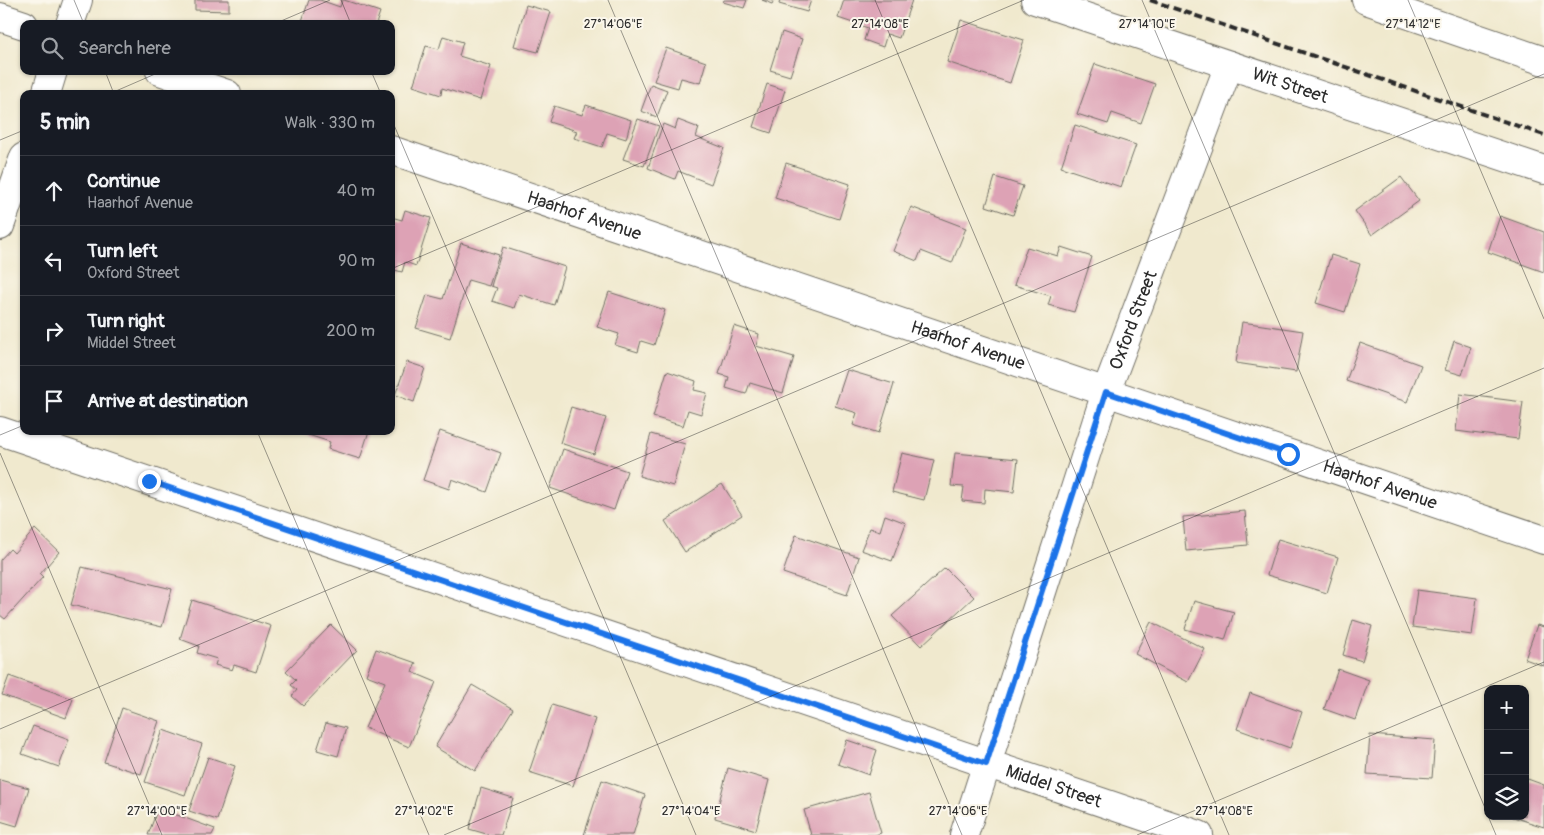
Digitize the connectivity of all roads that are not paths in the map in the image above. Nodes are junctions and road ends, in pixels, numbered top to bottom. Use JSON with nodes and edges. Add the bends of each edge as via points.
{"nodes":[{"id":1,"x":78,"y":0,"type":"edge"},
{"id":2,"x":1035,"y":0,"type":"edge"},
{"id":3,"x":1366,"y":0,"type":"edge"},
{"id":4,"x":0,"y":17,"type":"edge"},
{"id":5,"x":71,"y":20,"type":"edge"},
{"id":6,"x":20,"y":24,"type":"edge"},
{"id":7,"x":1544,"y":61,"type":"edge"},
{"id":8,"x":1229,"y":65,"type":"junction"},
{"id":9,"x":52,"y":75,"type":"edge"},
{"id":10,"x":172,"y":75,"type":"edge"},
{"id":11,"x":47,"y":90,"type":"edge"},
{"id":12,"x":215,"y":90,"type":"edge"},
{"id":13,"x":395,"y":151,"type":"edge"},
{"id":14,"x":20,"y":168,"type":"edge"},
{"id":15,"x":1544,"y":170,"type":"edge"},
{"id":16,"x":0,"y":226,"type":"edge"},
{"id":17,"x":1106,"y":392,"type":"junction"},
{"id":18,"x":0,"y":431,"type":"edge"},
{"id":19,"x":1544,"y":540,"type":"edge"},
{"id":20,"x":986,"y":764,"type":"junction"},
{"id":21,"x":964,"y":835,"type":"edge"},
{"id":22,"x":1198,"y":835,"type":"edge"}],
"edges":[{"from":1,"to":5,"type":"street"},
{"from":2,"to":8,"type":"street","name":"Wit Street"},
{"from":3,"to":7,"type":"street"},
{"from":4,"to":6,"type":"street"},
{"from":8,"to":15,"type":"street","name":"Wit Street"},
{"from":8,"to":17,"type":"street","name":"Oxford Street"},
{"from":9,"to":11,"type":"street"},
{"from":10,"to":12,"type":"street"},
{"from":13,"to":17,"type":"street","name":"Haarhof Avenue"},
{"from":14,"to":16,"type":"street"},
{"from":17,"to":19,"type":"street","name":"Haarhof Avenue"},
{"from":17,"to":20,"type":"street","name":"Oxford Street"},
{"from":18,"to":20,"type":"street","name":"Middel Street"},
{"from":20,"to":21,"type":"street","name":"Oxford Street"},
{"from":20,"to":22,"type":"street","name":"Middel Street"}]}
